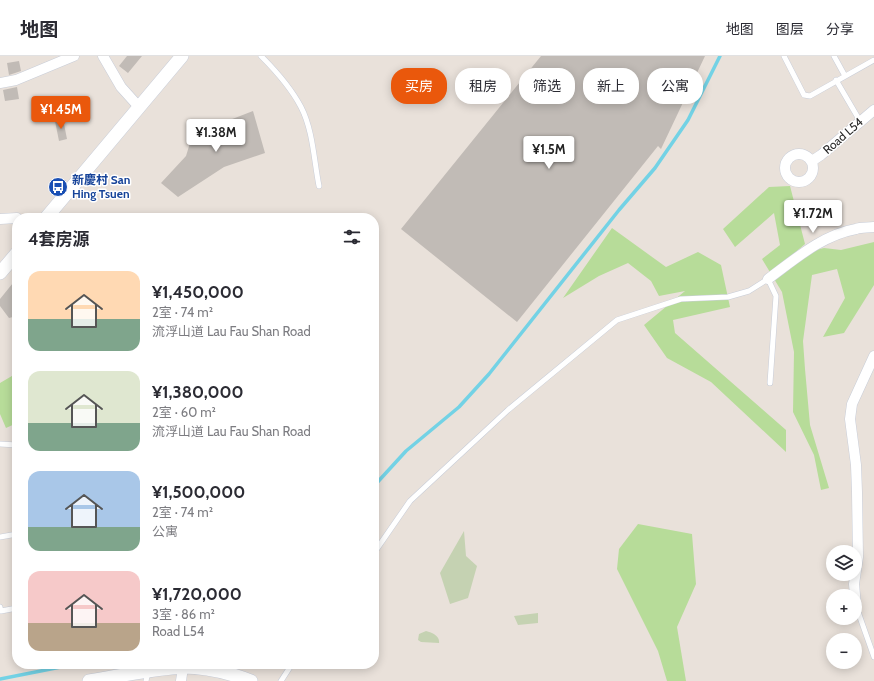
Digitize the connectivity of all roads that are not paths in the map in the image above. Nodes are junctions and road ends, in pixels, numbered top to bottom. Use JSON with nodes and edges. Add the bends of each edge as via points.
{"nodes":[{"id":1,"x":74,"y":56,"type":"edge"},
{"id":2,"x":103,"y":56,"type":"edge"},
{"id":3,"x":182,"y":56,"type":"edge"},
{"id":4,"x":261,"y":56,"type":"edge"},
{"id":5,"x":784,"y":56,"type":"edge"},
{"id":6,"x":834,"y":56,"type":"edge"},
{"id":7,"x":874,"y":60,"type":"edge"},
{"id":8,"x":845,"y":76,"type":"junction"},
{"id":9,"x":836,"y":80,"type":"junction"},
{"id":10,"x":0,"y":83,"type":"edge"},
{"id":11,"x":139,"y":107,"type":"junction"},
{"id":12,"x":874,"y":110,"type":"edge"},
{"id":13,"x":860,"y":121,"type":"junction"},
{"id":14,"x":812,"y":161,"type":"dead end"},
{"id":15,"x":319,"y":186,"type":"dead end"},
{"id":16,"x":50,"y":213,"type":"edge"},
{"id":17,"x":12,"y":218,"type":"edge"},
{"id":18,"x":0,"y":219,"type":"edge"},
{"id":19,"x":874,"y":227,"type":"edge"},
{"id":20,"x":12,"y":259,"type":"edge"},
{"id":21,"x":0,"y":273,"type":"edge"},
{"id":22,"x":768,"y":279,"type":"junction"},
{"id":23,"x":874,"y":356,"type":"edge"},
{"id":24,"x":770,"y":383,"type":"dead end"},
{"id":25,"x":0,"y":444,"type":"edge"},
{"id":26,"x":12,"y":445,"type":"edge"},
{"id":27,"x":12,"y":535,"type":"edge"},
{"id":28,"x":0,"y":537,"type":"edge"},
{"id":29,"x":379,"y":547,"type":"edge"},
{"id":30,"x":854,"y":589,"type":"edge"},
{"id":31,"x":0,"y":607,"type":"edge"},
{"id":32,"x":12,"y":609,"type":"edge"},
{"id":33,"x":862,"y":625,"type":"edge"},
{"id":34,"x":874,"y":658,"type":"edge"},
{"id":35,"x":175,"y":669,"type":"edge"},
{"id":36,"x":183,"y":669,"type":"edge"},
{"id":37,"x":197,"y":669,"type":"edge"},
{"id":38,"x":288,"y":669,"type":"edge"},
{"id":39,"x":147,"y":676,"type":"edge"},
{"id":40,"x":248,"y":680,"type":"edge"},
{"id":41,"x":89,"y":681,"type":"edge"},
{"id":42,"x":181,"y":681,"type":"edge"},
{"id":43,"x":280,"y":681,"type":"edge"}],
"edges":[{"from":1,"to":10,"type":"street","via":[[16,80]]},
{"from":2,"to":11,"type":"street","via":[[121,87]]},
{"from":3,"to":11,"type":"street"},
{"from":4,"to":15,"type":"lane","via":[[277,72],[301,108],[310,132]]},
{"from":5,"to":9,"type":"lane","via":[[804,95],[810,96]]},
{"from":6,"to":8,"type":"lane"},
{"from":7,"to":8,"type":"lane"},
{"from":8,"to":9,"type":"lane"},
{"from":9,"to":13,"type":"lane"},
{"from":11,"to":16,"type":"street"},
{"from":12,"to":13,"type":"street","name":"Road L54"},
{"from":13,"to":14,"type":"street","name":"Road L54"},
{"from":17,"to":18,"type":"street"},
{"from":19,"to":22,"type":"street","via":[[856,228],[826,240],[810,248]]},
{"from":20,"to":21,"type":"street"},
{"from":22,"to":24,"type":"lane","via":[[776,296]]},
{"from":22,"to":29,"type":"lane","via":[[749,291],[728,297],[681,299],[617,320],[508,410],[410,501]]},
{"from":23,"to":30,"type":"street","via":[[850,413],[857,492],[858,557]]},
{"from":25,"to":26,"type":"lane"},
{"from":27,"to":28,"type":"lane"},
{"from":31,"to":32,"type":"lane","via":[[1,612]]},
{"from":33,"to":34,"type":"lane"},
{"from":35,"to":39,"type":"street"},
{"from":36,"to":42,"type":"street"},
{"from":37,"to":40,"type":"street"},
{"from":38,"to":43,"type":"lane"},
{"from":39,"to":41,"type":"street"}]}
